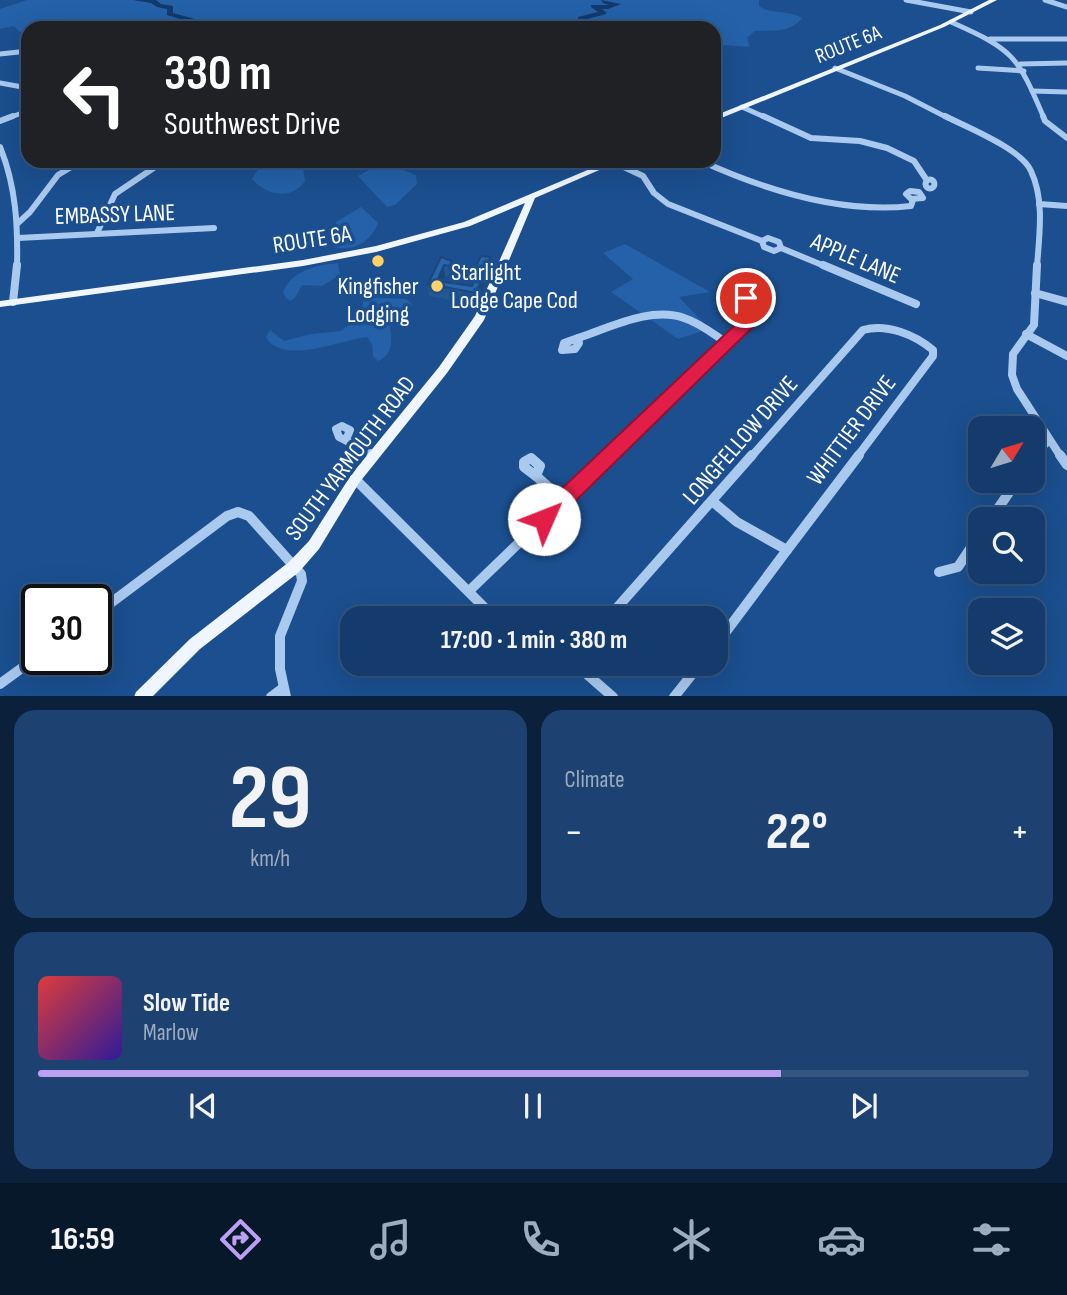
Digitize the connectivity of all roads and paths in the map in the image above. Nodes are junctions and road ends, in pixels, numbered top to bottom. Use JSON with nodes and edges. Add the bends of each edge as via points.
{"nodes":[{"id":1,"x":906,"y":0,"type":"edge"},
{"id":2,"x":994,"y":0,"type":"edge"},
{"id":3,"x":1045,"y":0,"type":"edge"},
{"id":4,"x":1067,"y":7,"type":"edge"},
{"id":5,"x":971,"y":12,"type":"junction"},
{"id":6,"x":951,"y":22,"type":"junction"},
{"id":7,"x":989,"y":39,"type":"junction"},
{"id":8,"x":1067,"y":40,"type":"edge"},
{"id":9,"x":21,"y":51,"type":"edge"},
{"id":10,"x":0,"y":54,"type":"edge"},
{"id":11,"x":1067,"y":63,"type":"edge"},
{"id":12,"x":1020,"y":64,"type":"junction"},
{"id":13,"x":835,"y":68,"type":"junction"},
{"id":14,"x":978,"y":68,"type":"dead end"},
{"id":15,"x":1024,"y":71,"type":"junction"},
{"id":16,"x":0,"y":83,"type":"edge"},
{"id":17,"x":21,"y":87,"type":"edge"},
{"id":18,"x":1032,"y":91,"type":"junction"},
{"id":19,"x":1067,"y":92,"type":"edge"},
{"id":20,"x":742,"y":107,"type":"junction"},
{"id":21,"x":21,"y":114,"type":"edge"},
{"id":22,"x":721,"y":116,"type":"edge"},
{"id":23,"x":0,"y":121,"type":"edge"},
{"id":24,"x":1063,"y":132,"type":"edge"},
{"id":25,"x":1067,"y":138,"type":"edge"},
{"id":26,"x":0,"y":147,"type":"edge"},
{"id":27,"x":70,"y":168,"type":"edge"},
{"id":28,"x":154,"y":168,"type":"edge"},
{"id":29,"x":601,"y":168,"type":"edge"},
{"id":30,"x":627,"y":168,"type":"edge"},
{"id":31,"x":718,"y":168,"type":"edge"},
{"id":32,"x":926,"y":178,"type":"dead end"},
{"id":33,"x":532,"y":197,"type":"junction"},
{"id":34,"x":913,"y":200,"type":"dead end"},
{"id":35,"x":1039,"y":204,"type":"junction"},
{"id":36,"x":1067,"y":206,"type":"edge"},
{"id":37,"x":18,"y":223,"type":"junction"},
{"id":38,"x":214,"y":228,"type":"dead end"},
{"id":39,"x":97,"y":233,"type":"junction"},
{"id":40,"x":18,"y":238,"type":"junction"},
{"id":41,"x":1035,"y":293,"type":"junction"},
{"id":42,"x":13,"y":302,"type":"junction"},
{"id":43,"x":1067,"y":302,"type":"edge"},
{"id":44,"x":0,"y":304,"type":"edge"},
{"id":45,"x":916,"y":304,"type":"dead end"},
{"id":46,"x":758,"y":312,"type":"dead end"},
{"id":47,"x":1026,"y":334,"type":"junction"},
{"id":48,"x":578,"y":338,"type":"dead end"},
{"id":49,"x":918,"y":338,"type":"joint"},
{"id":50,"x":727,"y":343,"type":"junction"},
{"id":51,"x":1067,"y":356,"type":"edge"},
{"id":52,"x":345,"y":440,"type":"dead end"},
{"id":53,"x":1049,"y":440,"type":"junction"},
{"id":54,"x":1045,"y":444,"type":"edge"},
{"id":55,"x":374,"y":455,"type":"junction"},
{"id":56,"x":1067,"y":465,"type":"edge"},
{"id":57,"x":536,"y":475,"type":"dead end"},
{"id":58,"x":355,"y":479,"type":"junction"},
{"id":59,"x":563,"y":500,"type":"junction"},
{"id":60,"x":712,"y":502,"type":"junction"},
{"id":61,"x":787,"y":550,"type":"junction"},
{"id":62,"x":968,"y":552,"type":"edge"},
{"id":63,"x":294,"y":567,"type":"junction"},
{"id":64,"x":939,"y":572,"type":"dead end"},
{"id":65,"x":469,"y":591,"type":"junction"},
{"id":66,"x":112,"y":602,"type":"edge"},
{"id":67,"x":483,"y":606,"type":"edge"},
{"id":68,"x":619,"y":606,"type":"edge"},
{"id":69,"x":728,"y":629,"type":"edge"},
{"id":70,"x":21,"y":669,"type":"edge"},
{"id":71,"x":589,"y":676,"type":"edge"},
{"id":72,"x":690,"y":676,"type":"edge"},
{"id":73,"x":0,"y":684,"type":"edge"},
{"id":74,"x":285,"y":692,"type":"edge"},
{"id":75,"x":141,"y":696,"type":"edge"},
{"id":76,"x":271,"y":696,"type":"edge"},
{"id":77,"x":613,"y":696,"type":"edge"},
{"id":78,"x":674,"y":696,"type":"edge"}],
"edges":[{"from":1,"to":5,"type":"street"},
{"from":2,"to":5,"type":"main road","name":"ROUTE 6A"},
{"from":3,"to":4,"type":"street"},
{"from":5,"to":6,"type":"main road","name":"ROUTE 6A"},
{"from":6,"to":7,"type":"street"},
{"from":6,"to":13,"type":"main road","name":"ROUTE 6A"},
{"from":7,"to":8,"type":"street"},
{"from":7,"to":12,"type":"street"},
{"from":9,"to":10,"type":"street"},
{"from":11,"to":12,"type":"street"},
{"from":12,"to":15,"type":"street"},
{"from":13,"to":20,"type":"main road","name":"ROUTE 6A"},
{"from":13,"to":35,"type":"street","via":[[905,96],[1007,149],[1031,169]]},
{"from":14,"to":15,"type":"street"},
{"from":15,"to":18,"type":"street"},
{"from":16,"to":17,"type":"street"},
{"from":18,"to":19,"type":"street"},
{"from":18,"to":24,"type":"street","via":[[1045,121]]},
{"from":20,"to":22,"type":"main road","name":"ROUTE 6A"},
{"from":20,"to":32,"type":"street","via":[[811,138],[860,141],[887,149],[917,164]]},
{"from":21,"to":23,"type":"street"},
{"from":24,"to":25,"type":"street"},
{"from":26,"to":37,"type":"street","via":[[10,171]]},
{"from":27,"to":37,"type":"street","via":[[58,175]]},
{"from":28,"to":39,"type":"street","via":[[115,194]]},
{"from":29,"to":33,"type":"main road","name":"ROUTE 6A"},
{"from":30,"to":45,"type":"street","name":"APPLE LANE","via":[[643,176],[668,204],[762,242],[774,239],[781,248]]},
{"from":31,"to":34,"type":"street","via":[[756,184],[823,200],[891,208],[911,205]]},
{"from":33,"to":42,"type":"main road","name":"ROUTE 6A","via":[[451,230],[350,255]]},
{"from":33,"to":55,"type":"main road","name":"SOUTH YARMOUTH ROAD","via":[[486,306],[443,370]]},
{"from":35,"to":36,"type":"street"},
{"from":35,"to":41,"type":"street"},
{"from":37,"to":40,"type":"street"},
{"from":38,"to":39,"type":"street","name":"EMBASSY LANE"},
{"from":39,"to":40,"type":"street","name":"EMBASSY LANE"},
{"from":40,"to":42,"type":"street"},
{"from":41,"to":43,"type":"street"},
{"from":41,"to":47,"type":"street","via":[[1035,322]]},
{"from":42,"to":44,"type":"main road","name":"ROUTE 6A"},
{"from":46,"to":50,"type":"street"},
{"from":47,"to":51,"type":"street"},
{"from":47,"to":53,"type":"street","via":[[1013,354],[1012,375]]},
{"from":48,"to":50,"type":"street","via":[[674,315]]},
{"from":49,"to":60,"type":"street","name":"LONGFELLOW DRIVE","via":[[873,327],[863,330]]},
{"from":49,"to":61,"type":"street","name":"WHITTIER DRIVE","via":[[932,348],[933,356]]},
{"from":50,"to":59,"type":"street"},
{"from":52,"to":55,"type":"street"},
{"from":53,"to":54,"type":"street"},
{"from":53,"to":56,"type":"street"},
{"from":55,"to":58,"type":"main road","name":"SOUTH YARMOUTH ROAD"},
{"from":57,"to":59,"type":"street"},
{"from":58,"to":63,"type":"main road","name":"SOUTH YARMOUTH ROAD","via":[[325,529]]},
{"from":58,"to":65,"type":"street"},
{"from":59,"to":65,"type":"street"},
{"from":60,"to":61,"type":"street"},
{"from":60,"to":68,"type":"street","name":"LONGFELLOW DRIVE"},
{"from":61,"to":69,"type":"street","name":"WHITTIER DRIVE"},
{"from":62,"to":64,"type":"street","via":[[958,567]]},
{"from":63,"to":66,"type":"street","via":[[258,524],[249,516],[234,513]]},
{"from":63,"to":74,"type":"street","via":[[302,582],[278,651]]},
{"from":63,"to":75,"type":"main road","name":"SOUTH YARMOUTH ROAD","via":[[216,626]]},
{"from":65,"to":67,"type":"street"},
{"from":70,"to":73,"type":"street"},
{"from":71,"to":77,"type":"street"},
{"from":72,"to":78,"type":"street"},
{"from":74,"to":76,"type":"street"}]}
